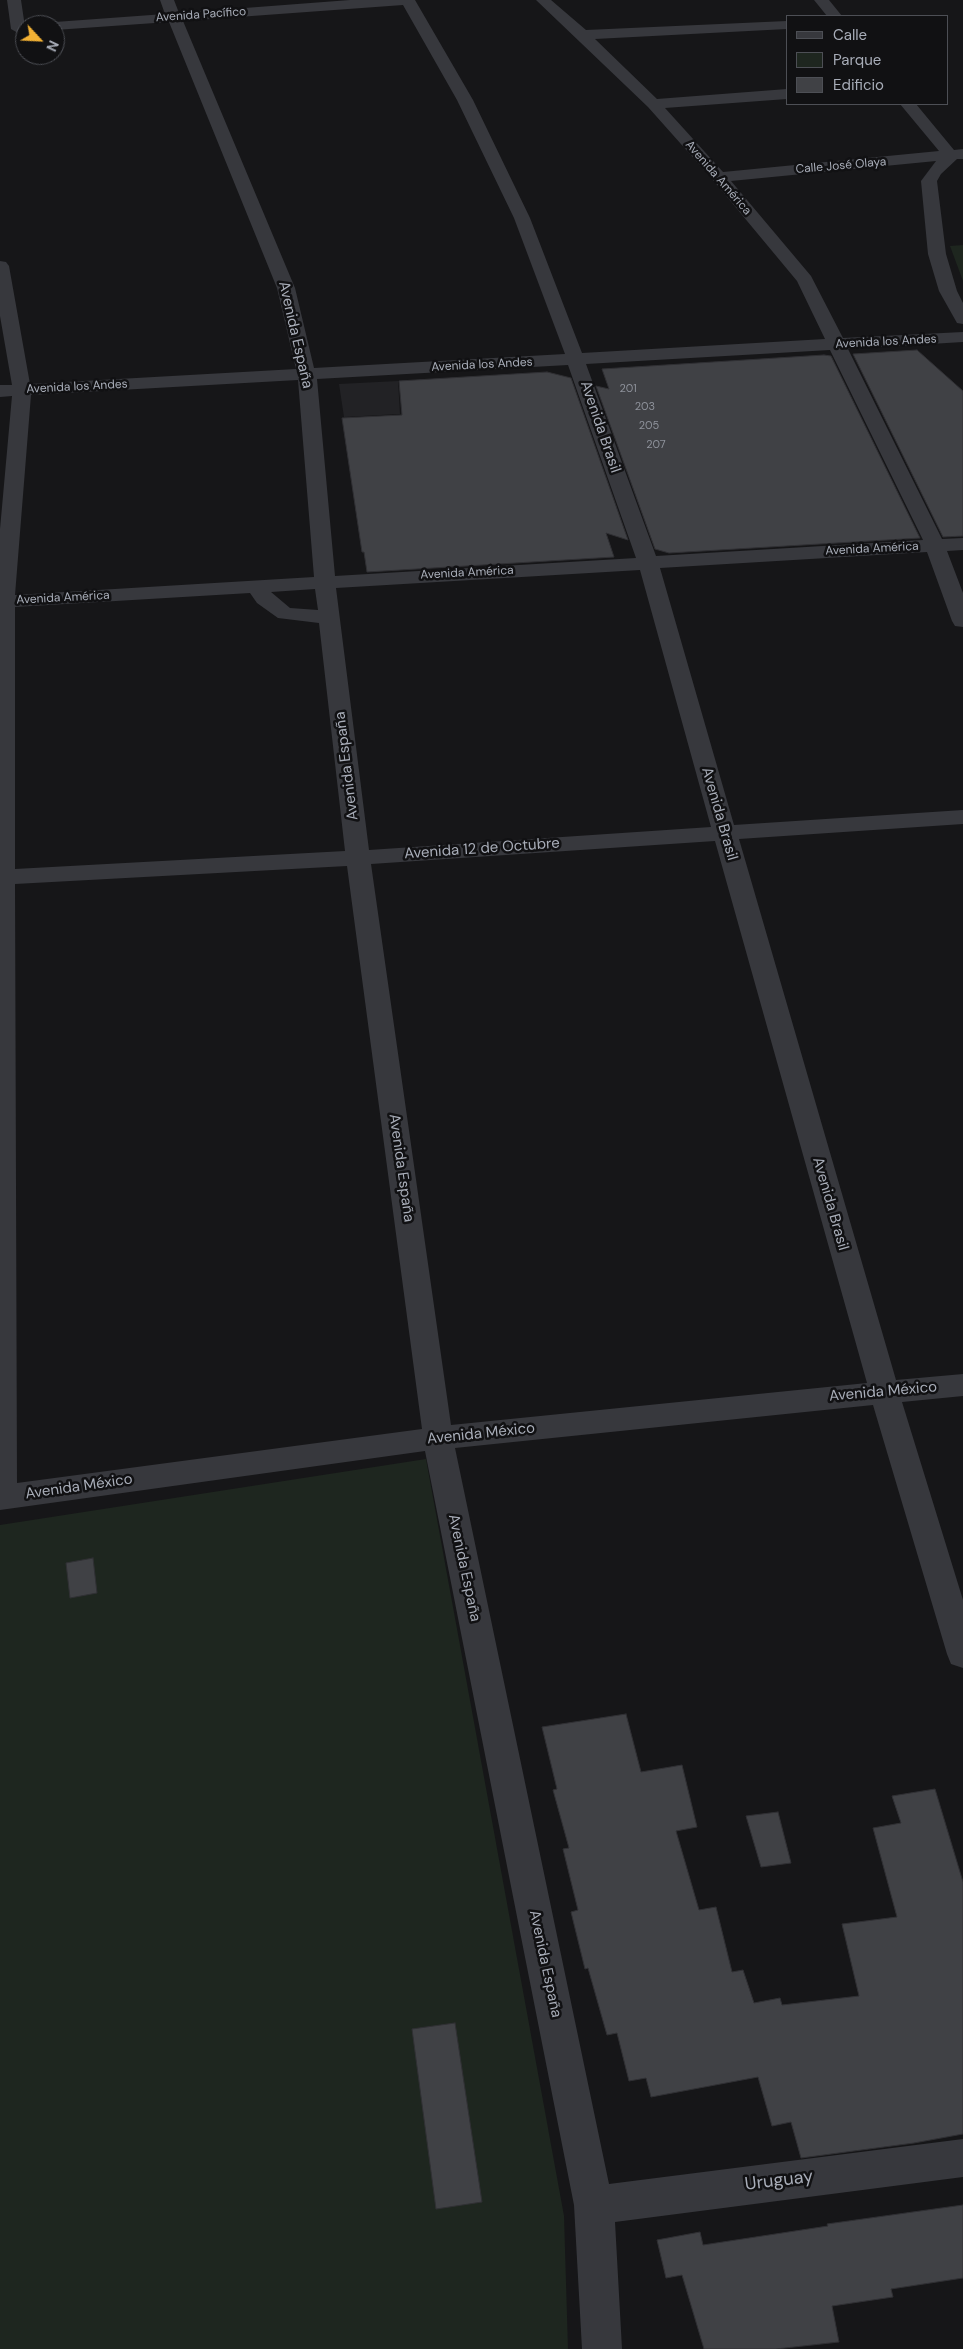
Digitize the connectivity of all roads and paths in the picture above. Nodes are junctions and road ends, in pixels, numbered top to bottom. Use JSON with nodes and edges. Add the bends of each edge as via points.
{"nodes":[{"id":1,"x":14,"y":0,"type":"edge"},
{"id":2,"x":167,"y":0,"type":"edge"},
{"id":3,"x":407,"y":0,"type":"edge"},
{"id":4,"x":543,"y":0,"type":"edge"},
{"id":5,"x":822,"y":0,"type":"edge"},
{"id":6,"x":18,"y":15,"type":"edge"},
{"id":7,"x":834,"y":15,"type":"edge"},
{"id":8,"x":173,"y":17,"type":"junction"},
{"id":9,"x":65,"y":25,"type":"edge"},
{"id":10,"x":786,"y":25,"type":"edge"},
{"id":11,"x":15,"y":30,"type":"edge"},
{"id":12,"x":0,"y":31,"type":"edge"},
{"id":13,"x":583,"y":35,"type":"junction"},
{"id":14,"x":786,"y":94,"type":"edge"},
{"id":15,"x":653,"y":104,"type":"junction"},
{"id":16,"x":909,"y":105,"type":"edge"},
{"id":17,"x":957,"y":155,"type":"edge"},
{"id":18,"x":719,"y":177,"type":"junction"},
{"id":19,"x":0,"y":266,"type":"edge"},
{"id":20,"x":963,"y":319,"type":"edge"},
{"id":21,"x":963,"y":337,"type":"edge"},
{"id":22,"x":838,"y":345,"type":"junction"},
{"id":23,"x":576,"y":360,"type":"junction"},
{"id":24,"x":308,"y":376,"type":"junction"},
{"id":25,"x":11,"y":390,"type":"edge"},
{"id":26,"x":963,"y":544,"type":"edge"},
{"id":27,"x":934,"y":545,"type":"junction"},
{"id":28,"x":648,"y":562,"type":"junction"},
{"id":29,"x":325,"y":582,"type":"junction"},
{"id":30,"x":257,"y":586,"type":"junction"},
{"id":31,"x":2,"y":601,"type":"edge"},
{"id":32,"x":329,"y":617,"type":"junction"},
{"id":33,"x":963,"y":621,"type":"edge"},
{"id":34,"x":963,"y":817,"type":"edge"},
{"id":35,"x":724,"y":832,"type":"junction"},
{"id":36,"x":358,"y":858,"type":"junction"},
{"id":37,"x":1,"y":877,"type":"edge"},
{"id":38,"x":963,"y":1385,"type":"edge"},
{"id":39,"x":884,"y":1392,"type":"junction"},
{"id":40,"x":438,"y":1438,"type":"junction"},
{"id":41,"x":0,"y":1498,"type":"edge"},
{"id":42,"x":963,"y":1654,"type":"edge"},
{"id":43,"x":963,"y":2158,"type":"edge"},
{"id":44,"x":594,"y":2205,"type":"junction"},
{"id":45,"x":602,"y":2349,"type":"edge"}],
"edges":[{"from":1,"to":6,"type":"street"},
{"from":2,"to":8,"type":"street","name":"Avenida España"},
{"from":3,"to":8,"type":"street","name":"Avenida Pacífico"},
{"from":3,"to":23,"type":"street","name":"Avenida Brasil","via":[[465,100],[522,218]]},
{"from":4,"to":13,"type":"street","name":"Avenida América"},
{"from":5,"to":7,"type":"street"},
{"from":8,"to":9,"type":"street","name":"Avenida Pacífico"},
{"from":8,"to":24,"type":"street","name":"Avenida España","via":[[286,288]]},
{"from":10,"to":13,"type":"street"},
{"from":11,"to":12,"type":"street"},
{"from":13,"to":15,"type":"street","name":"Avenida América"},
{"from":14,"to":15,"type":"street"},
{"from":15,"to":18,"type":"street","name":"Avenida América"},
{"from":16,"to":17,"type":"street"},
{"from":17,"to":18,"type":"street","name":"Calle José Olaya"},
{"from":17,"to":20,"type":"street","via":[[935,170],[929,181],[937,254],[948,291]]},
{"from":18,"to":22,"type":"street","name":"Avenida América","via":[[804,280]]},
{"from":19,"to":25,"type":"street"},
{"from":21,"to":22,"type":"street","name":"Avenida los Andes"},
{"from":22,"to":23,"type":"street","name":"Avenida los Andes"},
{"from":22,"to":27,"type":"street","name":"Avenida América"},
{"from":23,"to":24,"type":"street","name":"Avenida los Andes"},
{"from":23,"to":28,"type":"street","name":"Avenida Brasil"},
{"from":24,"to":25,"type":"street","name":"Avenida los Andes"},
{"from":24,"to":29,"type":"street","name":"Avenida España"},
{"from":25,"to":31,"type":"street"},
{"from":26,"to":27,"type":"street","name":"Avenida América"},
{"from":27,"to":28,"type":"street","name":"Avenida América"},
{"from":27,"to":33,"type":"street"},
{"from":28,"to":29,"type":"street","name":"Avenida América"},
{"from":28,"to":35,"type":"street","name":"Avenida Brasil"},
{"from":29,"to":30,"type":"street","name":"Avenida América"},
{"from":29,"to":32,"type":"street","name":"Avenida España"},
{"from":30,"to":31,"type":"street","name":"Avenida América"},
{"from":30,"to":32,"type":"street","via":[[264,599],[285,614]]},
{"from":31,"to":37,"type":"street"},
{"from":32,"to":36,"type":"street","name":"Avenida España"},
{"from":34,"to":35,"type":"street","name":"Avenida 12 de Octubre"},
{"from":35,"to":36,"type":"street","name":"Avenida 12 de Octubre"},
{"from":35,"to":39,"type":"street","name":"Avenida Brasil"},
{"from":36,"to":37,"type":"street","name":"Avenida 12 de Octubre"},
{"from":36,"to":40,"type":"street","name":"Avenida España"},
{"from":37,"to":41,"type":"street"},
{"from":38,"to":39,"type":"street","name":"Avenida México"},
{"from":39,"to":40,"type":"street","name":"Avenida México"},
{"from":39,"to":42,"type":"street","name":"Avenida Brasil"},
{"from":40,"to":41,"type":"street","name":"Avenida México"},
{"from":40,"to":44,"type":"street","name":"Avenida España"},
{"from":43,"to":44,"type":"street","name":"Uruguay"},
{"from":44,"to":45,"type":"street","name":"Avenida España"}]}
